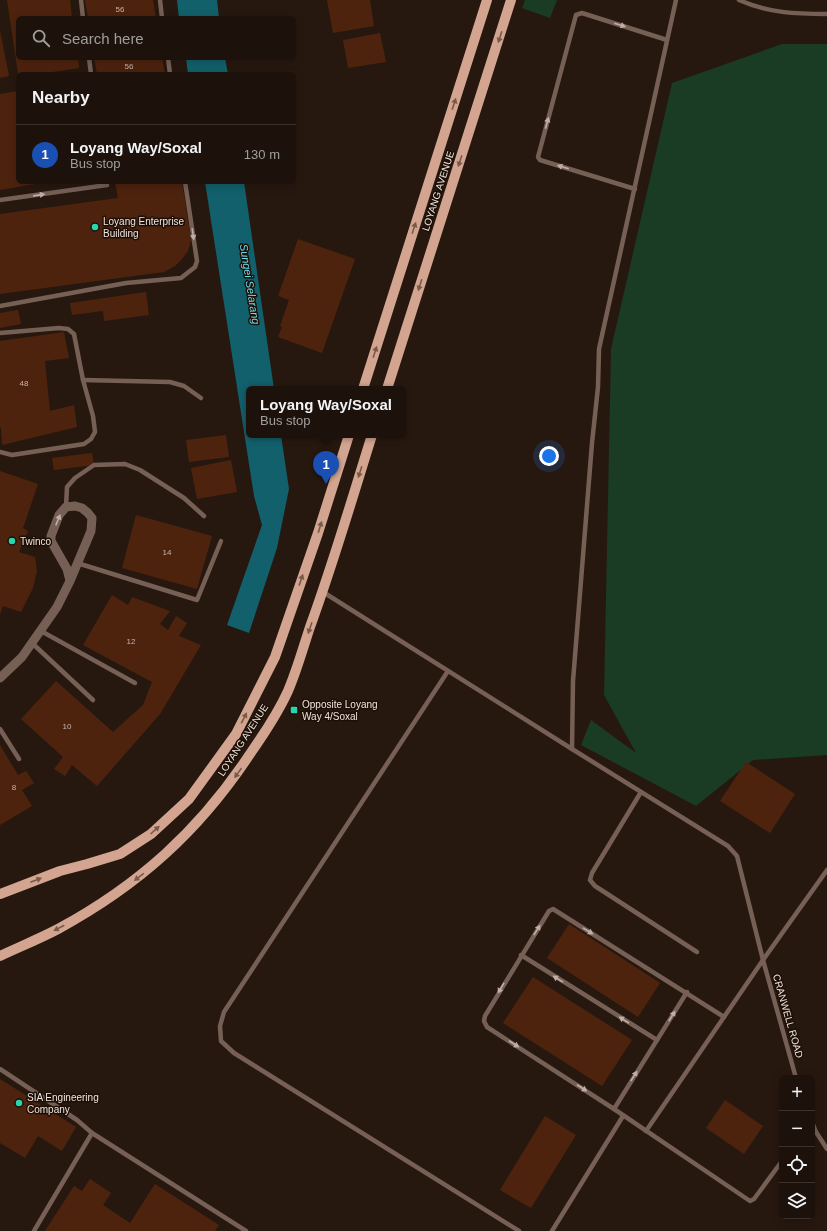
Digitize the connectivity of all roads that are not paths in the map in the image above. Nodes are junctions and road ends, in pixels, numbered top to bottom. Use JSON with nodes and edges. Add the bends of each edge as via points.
{"nodes":[{"id":1,"x":81,"y":0,"type":"edge"},
{"id":2,"x":160,"y":0,"type":"edge"},
{"id":3,"x":487,"y":0,"type":"edge"},
{"id":4,"x":512,"y":0,"type":"edge"},
{"id":5,"x":676,"y":0,"type":"edge"},
{"id":6,"x":739,"y":0,"type":"edge"},
{"id":7,"x":827,"y":14,"type":"edge"},
{"id":8,"x":84,"y":16,"type":"edge"},
{"id":9,"x":162,"y":16,"type":"edge"},
{"id":10,"x":667,"y":40,"type":"junction"},
{"id":11,"x":89,"y":60,"type":"edge"},
{"id":12,"x":168,"y":60,"type":"edge"},
{"id":13,"x":91,"y":72,"type":"edge"},
{"id":14,"x":170,"y":72,"type":"edge"},
{"id":15,"x":107,"y":184,"type":"edge"},
{"id":16,"x":185,"y":184,"type":"edge"},
{"id":17,"x":635,"y":189,"type":"junction"},
{"id":18,"x":0,"y":200,"type":"edge"},
{"id":19,"x":0,"y":306,"type":"edge"},
{"id":20,"x":0,"y":333,"type":"edge"},
{"id":21,"x":83,"y":380,"type":"junction"},
{"id":22,"x":364,"y":386,"type":"edge"},
{"id":23,"x":388,"y":386,"type":"edge"},
{"id":24,"x":201,"y":398,"type":"dead end"},
{"id":25,"x":348,"y":438,"type":"edge"},
{"id":26,"x":371,"y":438,"type":"edge"},
{"id":27,"x":0,"y":452,"type":"edge"},
{"id":28,"x":66,"y":507,"type":"junction"},
{"id":29,"x":204,"y":516,"type":"dead end"},
{"id":30,"x":221,"y":541,"type":"dead end"},
{"id":31,"x":77,"y":563,"type":"junction"},
{"id":32,"x":70,"y":581,"type":"junction"},
{"id":33,"x":323,"y":592,"type":"junction"},
{"id":34,"x":41,"y":631,"type":"junction"},
{"id":35,"x":32,"y":643,"type":"junction"},
{"id":36,"x":448,"y":671,"type":"junction"},
{"id":37,"x":0,"y":678,"type":"edge"},
{"id":38,"x":135,"y":683,"type":"dead end"},
{"id":39,"x":93,"y":700,"type":"dead end"},
{"id":40,"x":0,"y":729,"type":"edge"},
{"id":41,"x":572,"y":749,"type":"junction"},
{"id":42,"x":19,"y":759,"type":"dead end"},
{"id":43,"x":641,"y":792,"type":"junction"},
{"id":44,"x":827,"y":870,"type":"edge"},
{"id":45,"x":0,"y":894,"type":"edge"},
{"id":46,"x":697,"y":952,"type":"dead end"},
{"id":47,"x":521,"y":955,"type":"junction"},
{"id":48,"x":0,"y":956,"type":"edge"},
{"id":49,"x":763,"y":960,"type":"junction"},
{"id":50,"x":687,"y":992,"type":"junction"},
{"id":51,"x":724,"y":1017,"type":"junction"},
{"id":52,"x":657,"y":1040,"type":"junction"},
{"id":53,"x":0,"y":1069,"type":"edge"},
{"id":54,"x":795,"y":1075,"type":"edge"},
{"id":55,"x":614,"y":1109,"type":"junction"},
{"id":56,"x":623,"y":1116,"type":"junction"},
{"id":57,"x":646,"y":1131,"type":"junction"},
{"id":58,"x":92,"y":1133,"type":"junction"},
{"id":59,"x":815,"y":1135,"type":"edge"},
{"id":60,"x":827,"y":1149,"type":"edge"},
{"id":61,"x":779,"y":1165,"type":"edge"},
{"id":62,"x":34,"y":1231,"type":"edge"},
{"id":63,"x":246,"y":1231,"type":"edge"},
{"id":64,"x":519,"y":1231,"type":"edge"},
{"id":65,"x":552,"y":1231,"type":"edge"}],
"edges":[{"from":1,"to":8,"type":"lane"},
{"from":2,"to":9,"type":"lane"},
{"from":22,"to":3,"type":"main road","name":"LOYANG AVENUE","one_way":true},
{"from":4,"to":23,"type":"main road","name":"LOYANG AVENUE","one_way":true},
{"from":5,"to":10,"type":"lane"},
{"from":6,"to":7,"type":"lane","via":[[772,12]]},
{"from":10,"to":17,"type":"lane"},
{"from":17,"to":10,"type":"lane","one_way":true,"via":[[540,160],[538,157],[576,14],[582,13]]},
{"from":11,"to":13,"type":"lane"},
{"from":12,"to":14,"type":"lane"},
{"from":18,"to":15,"type":"lane","one_way":true},
{"from":16,"to":19,"type":"lane","one_way":true,"via":[[197,261],[195,267],[181,278],[126,283]]},
{"from":17,"to":41,"type":"lane","via":[[599,349],[573,681]]},
{"from":20,"to":21,"type":"lane","via":[[68,329],[74,334]]},
{"from":21,"to":24,"type":"lane","via":[[170,382],[184,386]]},
{"from":21,"to":27,"type":"lane","via":[[96,432],[92,439],[84,444],[12,455]]},
{"from":45,"to":25,"type":"main road","name":"LOYANG AVENUE","one_way":true,"via":[[60,870],[120,854],[151,834],[189,799],[236,734],[275,657]]},
{"from":26,"to":33,"type":"main road","name":"LOYANG AVENUE","one_way":true},
{"from":28,"to":29,"type":"lane","via":[[67,487],[75,478],[94,465],[125,464],[140,470],[184,498]]},
{"from":28,"to":31,"type":"street","via":[[82,508],[92,518],[91,531]]},
{"from":32,"to":28,"type":"street","one_way":true,"via":[[51,536],[59,515]]},
{"from":30,"to":31,"type":"lane","via":[[196,600]]},
{"from":31,"to":32,"type":"street"},
{"from":32,"to":34,"type":"street"},
{"from":33,"to":36,"type":"lane","name":"CRANWELL ROAD"},
{"from":33,"to":48,"type":"main road","name":"LOYANG AVENUE","one_way":true,"via":[[287,692],[242,767],[198,822],[149,870],[93,909],[56,930]]},
{"from":34,"to":35,"type":"street"},
{"from":34,"to":38,"type":"lane"},
{"from":35,"to":37,"type":"street","via":[[22,657]]},
{"from":35,"to":39,"type":"lane"},
{"from":36,"to":41,"type":"lane","name":"CRANWELL ROAD"},
{"from":36,"to":64,"type":"lane","via":[[224,1012],[220,1026],[222,1041],[234,1053]]},
{"from":40,"to":42,"type":"lane"},
{"from":41,"to":43,"type":"lane","name":"CRANWELL ROAD"},
{"from":43,"to":46,"type":"lane","via":[[590,880],[595,886]]},
{"from":43,"to":49,"type":"lane","name":"CRANWELL ROAD","via":[[728,846],[737,856]]},
{"from":44,"to":49,"type":"lane"},
{"from":47,"to":50,"type":"lane","one_way":true,"via":[[548,911],[553,909]]},
{"from":52,"to":47,"type":"lane","one_way":true},
{"from":47,"to":55,"type":"lane","one_way":true,"via":[[485,1016],[485,1024]]},
{"from":49,"to":51,"type":"lane"},
{"from":49,"to":54,"type":"lane","name":"CRANWELL ROAD"},
{"from":50,"to":51,"type":"lane"},
{"from":52,"to":50,"type":"lane","one_way":true},
{"from":51,"to":57,"type":"lane"},
{"from":55,"to":52,"type":"lane","one_way":true},
{"from":53,"to":58,"type":"lane","via":[[77,1120]]},
{"from":55,"to":56,"type":"lane"},
{"from":56,"to":57,"type":"lane"},
{"from":56,"to":65,"type":"lane"},
{"from":57,"to":61,"type":"lane","via":[[750,1201]]},
{"from":58,"to":62,"type":"lane"},
{"from":58,"to":63,"type":"lane"},
{"from":59,"to":60,"type":"lane"}]}
